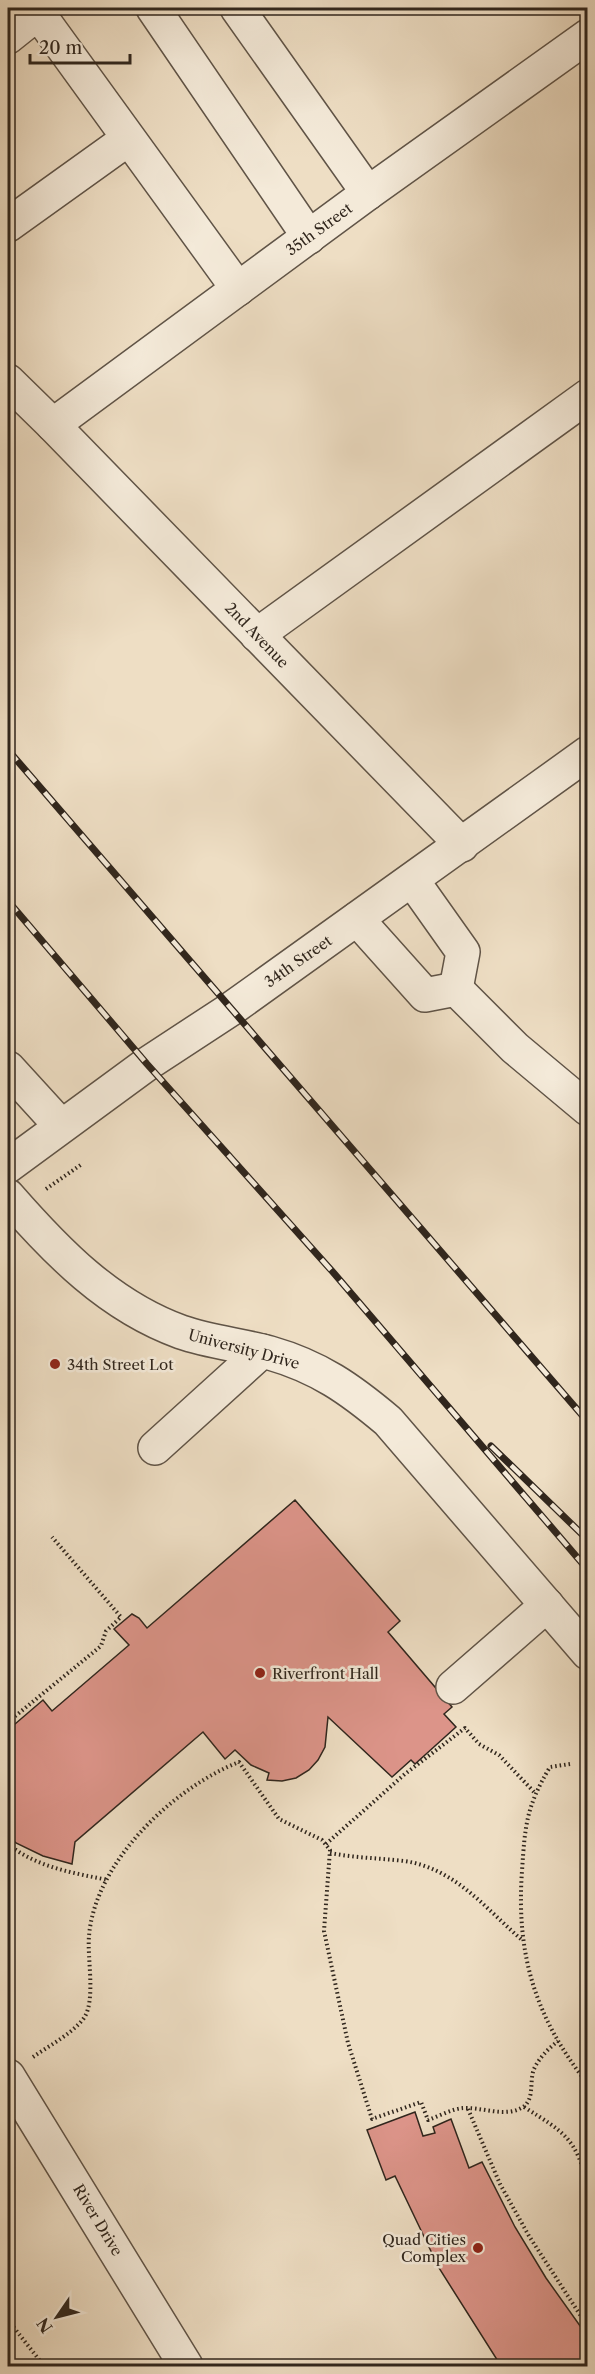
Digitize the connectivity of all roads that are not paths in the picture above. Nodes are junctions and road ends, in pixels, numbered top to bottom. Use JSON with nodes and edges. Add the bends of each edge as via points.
{"nodes":[{"id":1,"x":153,"y":8,"type":"edge"},
{"id":2,"x":237,"y":8,"type":"edge"},
{"id":3,"x":39,"y":9,"type":"edge"},
{"id":4,"x":588,"y":36,"type":"edge"},
{"id":5,"x":8,"y":37,"type":"edge"},
{"id":6,"x":128,"y":139,"type":"junction"},
{"id":7,"x":368,"y":193,"type":"junction"},
{"id":8,"x":8,"y":225,"type":"edge"},
{"id":9,"x":309,"y":237,"type":"junction"},
{"id":10,"x":238,"y":289,"type":"junction"},
{"id":11,"x":8,"y":381,"type":"edge"},
{"id":12,"x":588,"y":396,"type":"edge"},
{"id":13,"x":53,"y":425,"type":"junction"},
{"id":14,"x":257,"y":635,"type":"junction"},
{"id":15,"x":588,"y":753,"type":"edge"},
{"id":16,"x":462,"y":845,"type":"junction"},
{"id":17,"x":412,"y":880,"type":"junction"},
{"id":18,"x":357,"y":919,"type":"junction"},
{"id":19,"x":456,"y":989,"type":"junction"},
{"id":20,"x":8,"y":1068,"type":"edge"},
{"id":21,"x":588,"y":1109,"type":"edge"},
{"id":22,"x":61,"y":1126,"type":"junction"},
{"id":23,"x":8,"y":1166,"type":"edge"},
{"id":24,"x":8,"y":1196,"type":"edge"},
{"id":25,"x":262,"y":1351,"type":"junction"},
{"id":26,"x":155,"y":1449,"type":"dead end"},
{"id":27,"x":547,"y":1605,"type":"junction"},
{"id":28,"x":588,"y":1653,"type":"edge"},
{"id":29,"x":453,"y":1687,"type":"dead end"},
{"id":30,"x":17,"y":2068,"type":"edge"},
{"id":31,"x":186,"y":2367,"type":"edge"}],
"edges":[{"from":1,"to":9,"type":"street"},
{"from":2,"to":7,"type":"street"},
{"from":3,"to":5,"type":"street"},
{"from":3,"to":6,"type":"street"},
{"from":4,"to":7,"type":"street","name":"35th Street"},
{"from":6,"to":8,"type":"street"},
{"from":6,"to":10,"type":"street"},
{"from":7,"to":9,"type":"street","name":"35th Street"},
{"from":9,"to":10,"type":"street","name":"35th Street"},
{"from":10,"to":13,"type":"street","name":"35th Street"},
{"from":11,"to":13,"type":"street","name":"2nd Avenue"},
{"from":12,"to":14,"type":"street"},
{"from":13,"to":14,"type":"street","name":"2nd Avenue"},
{"from":14,"to":16,"type":"street","name":"2nd Avenue"},
{"from":15,"to":16,"type":"street","name":"34th Street"},
{"from":16,"to":17,"type":"street","name":"34th Street"},
{"from":17,"to":18,"type":"street","name":"34th Street"},
{"from":17,"to":19,"type":"street","via":[[463,952]]},
{"from":18,"to":19,"type":"street","via":[[425,995]]},
{"from":18,"to":22,"type":"street","name":"34th Street"},
{"from":19,"to":21,"type":"street","via":[[514,1048]]},
{"from":20,"to":22,"type":"street"},
{"from":22,"to":23,"type":"street","name":"34th Street"},
{"from":24,"to":25,"type":"street","name":"University Drive","via":[[85,1276],[133,1311],[182,1333]]},
{"from":25,"to":26,"type":"street"},
{"from":25,"to":27,"type":"street","name":"University Drive","via":[[312,1368],[352,1391],[388,1421]]},
{"from":27,"to":28,"type":"street","name":"University Drive"},
{"from":27,"to":29,"type":"street"},
{"from":30,"to":31,"type":"street","name":"River Drive"}]}
